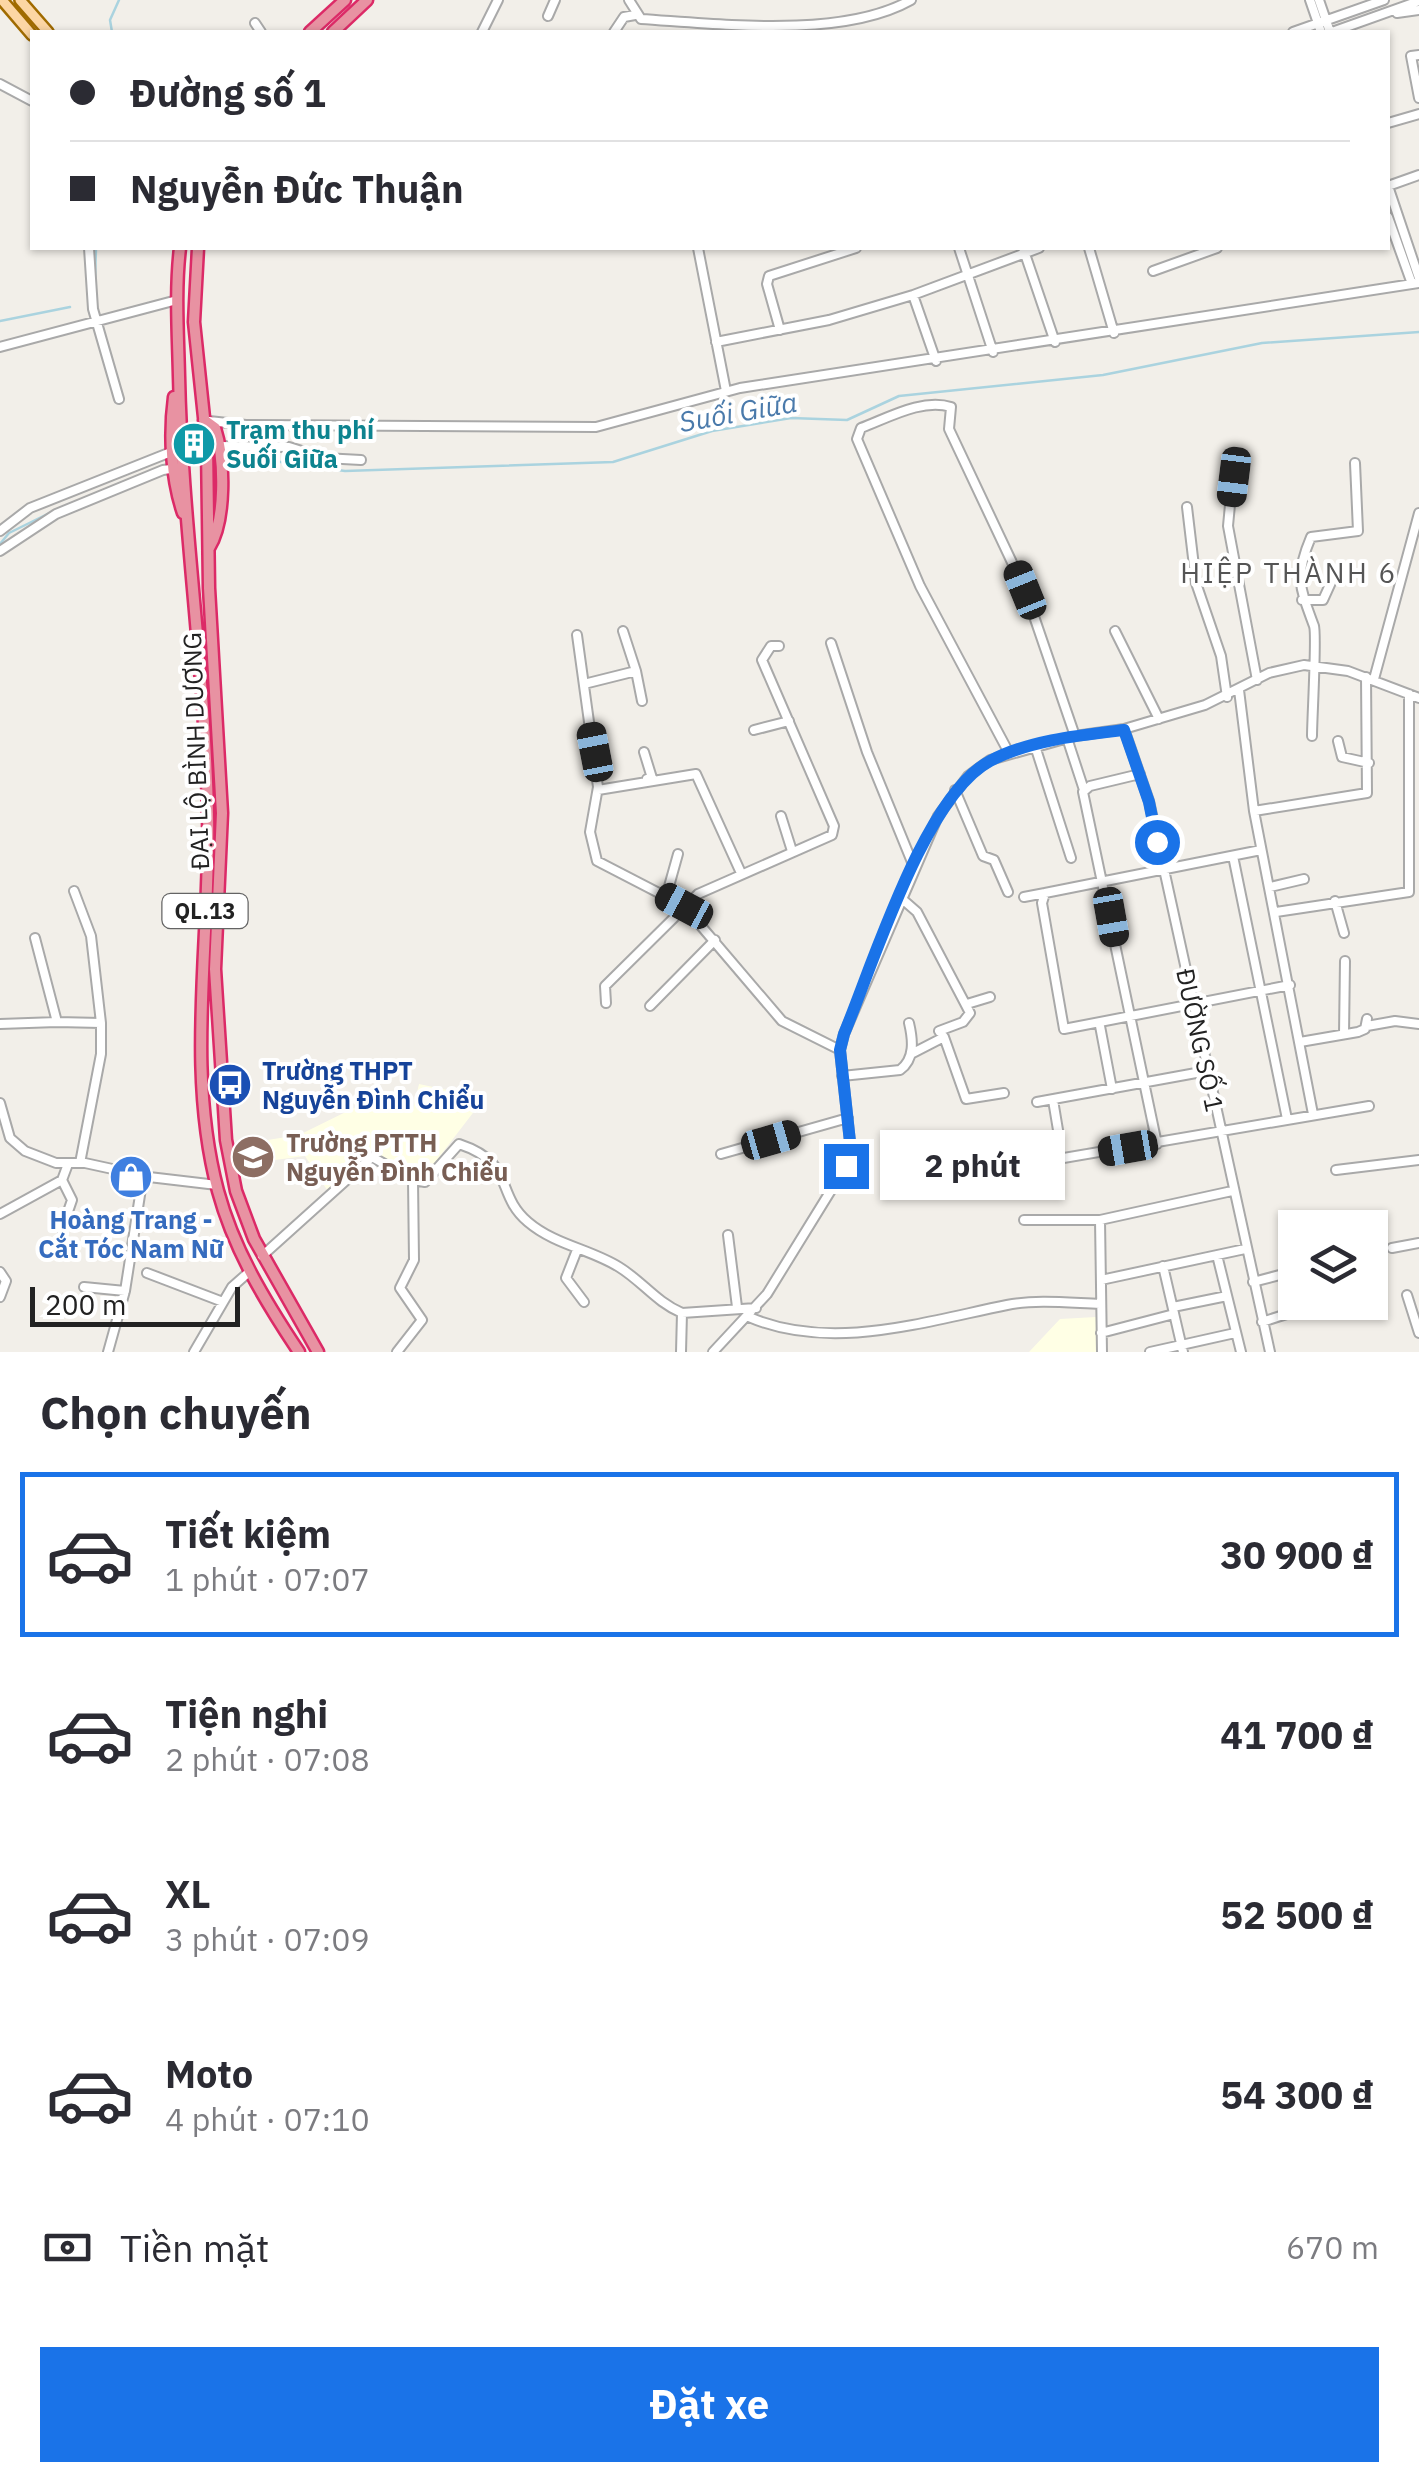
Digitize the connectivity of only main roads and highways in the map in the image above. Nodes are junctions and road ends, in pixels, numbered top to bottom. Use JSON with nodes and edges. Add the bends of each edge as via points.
{"nodes":[{"id":1,"x":2,"y":0,"type":"edge"},
{"id":2,"x":20,"y":0,"type":"edge"},
{"id":3,"x":345,"y":0,"type":"edge"},
{"id":4,"x":367,"y":0,"type":"edge"},
{"id":5,"x":46,"y":30,"type":"edge"},
{"id":6,"x":312,"y":30,"type":"edge"},
{"id":7,"x":335,"y":30,"type":"edge"},
{"id":8,"x":30,"y":33,"type":"edge"},
{"id":9,"x":178,"y":250,"type":"edge"},
{"id":10,"x":198,"y":250,"type":"edge"},
{"id":11,"x":194,"y":296,"type":"junction"},
{"id":12,"x":177,"y":300,"type":"junction"},
{"id":13,"x":204,"y":420,"type":"junction"},
{"id":14,"x":208,"y":549,"type":"junction"},
{"id":15,"x":264,"y":1260,"type":"junction"},
{"id":16,"x":249,"y":1272,"type":"junction"},
{"id":17,"x":299,"y":1352,"type":"edge"},
{"id":18,"x":318,"y":1352,"type":"edge"}],
"edges":[{"from":1,"to":8,"type":"main road"},
{"from":2,"to":5,"type":"main road"},
{"from":3,"to":6,"type":"highway"},
{"from":4,"to":7,"type":"highway"},
{"from":9,"to":12,"type":"highway","name":"ĐẠI LỘ BÌNH DƯƠNG","number":"QL.13"},
{"from":10,"to":11,"type":"highway","name":"ĐẠI LỘ BÌNH DƯƠNG","number":"QL.13"},
{"from":11,"to":12,"type":"highway"},
{"from":11,"to":13,"type":"highway","name":"ĐẠI LỘ BÌNH DƯƠNG","number":"QL.13"},
{"from":12,"to":16,"type":"highway","name":"ĐẠI LỘ BÌNH DƯƠNG","number":"QL.13","via":[[178,468],[208,816],[201,964],[206,1127],[217,1186]]},
{"from":13,"to":14,"type":"highway","name":"ĐẠI LỘ BÌNH DƯƠNG","number":"QL.13"},
{"from":13,"to":14,"type":"highway","via":[[217,431],[219,446],[218,524]]},
{"from":14,"to":15,"type":"highway","name":"ĐẠI LỘ BÌNH DƯƠNG","number":"QL.13","via":[[222,813],[216,970],[222,1098],[236,1191]]},
{"from":15,"to":16,"type":"highway"},
{"from":15,"to":18,"type":"highway","name":"ĐẠI LỘ BÌNH DƯƠNG","number":"QL.13"},
{"from":16,"to":17,"type":"highway","name":"ĐẠI LỘ BÌNH DƯƠNG","number":"QL.13"}]}
